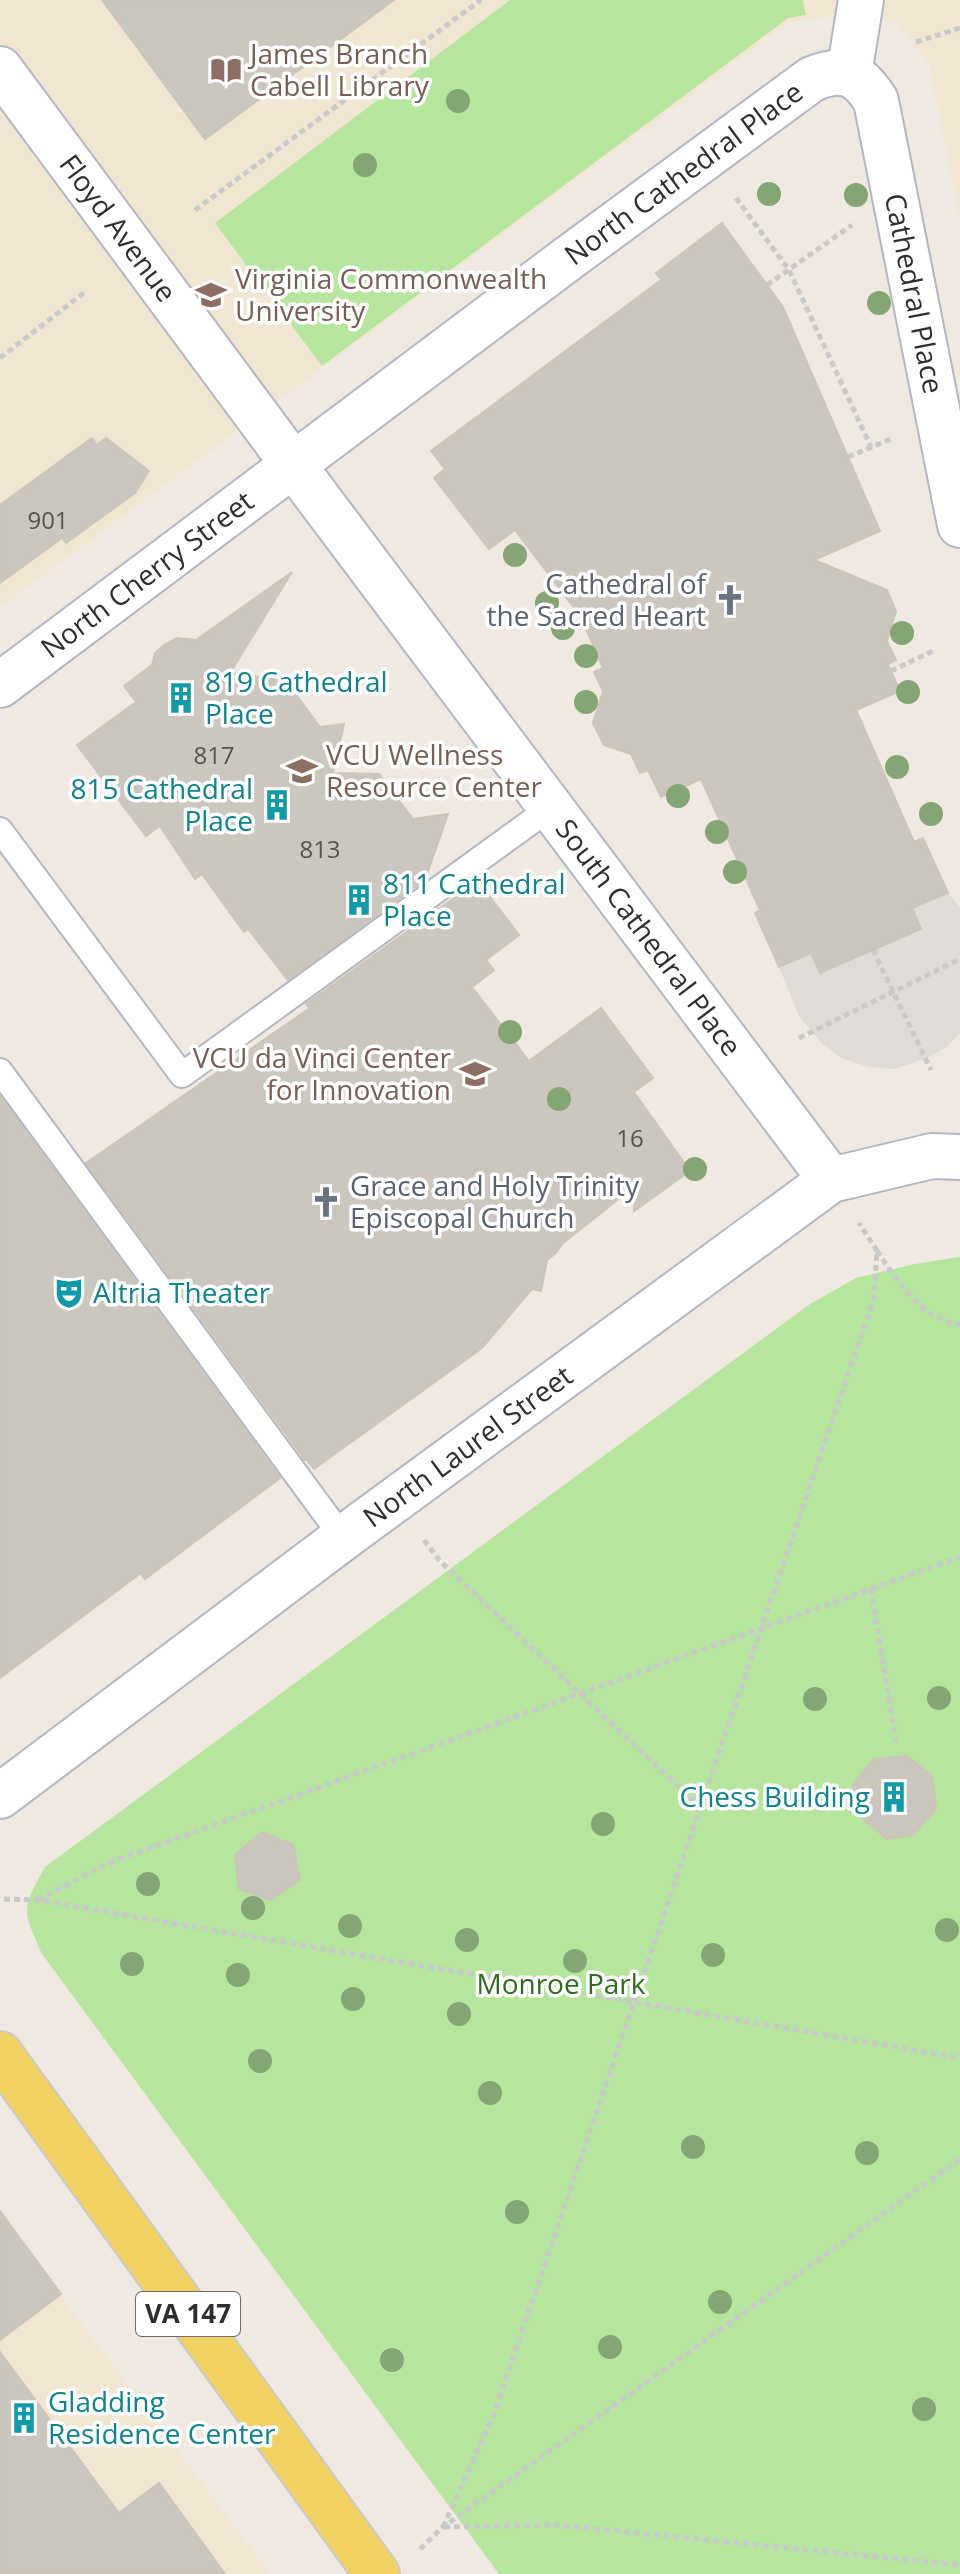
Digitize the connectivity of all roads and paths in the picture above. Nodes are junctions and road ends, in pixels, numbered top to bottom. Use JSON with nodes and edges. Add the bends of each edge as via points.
{"nodes":[{"id":1,"x":481,"y":0,"type":"edge"},
{"id":2,"x":861,"y":0,"type":"edge"},
{"id":3,"x":960,"y":28,"type":"edge"},
{"id":4,"x":916,"y":42,"type":"dead end"},
{"id":5,"x":0,"y":69,"type":"edge"},
{"id":6,"x":849,"y":74,"type":"junction"},
{"id":7,"x":735,"y":197,"type":"dead end"},
{"id":8,"x":195,"y":210,"type":"dead end"},
{"id":9,"x":853,"y":224,"type":"dead end"},
{"id":10,"x":789,"y":270,"type":"junction"},
{"id":11,"x":767,"y":285,"type":"dead end"},
{"id":12,"x":85,"y":292,"type":"dead end"},
{"id":13,"x":0,"y":358,"type":"edge"},
{"id":14,"x":894,"y":438,"type":"dead end"},
{"id":15,"x":871,"y":447,"type":"junction"},
{"id":16,"x":848,"y":457,"type":"dead end"},
{"id":17,"x":293,"y":464,"type":"junction"},
{"id":18,"x":960,"y":525,"type":"edge"},
{"id":19,"x":935,"y":650,"type":"dead end"},
{"id":20,"x":891,"y":671,"type":"dead end"},
{"id":21,"x":0,"y":685,"type":"edge"},
{"id":22,"x":550,"y":808,"type":"junction"},
{"id":23,"x":0,"y":830,"type":"edge"},
{"id":24,"x":873,"y":950,"type":"dead end"},
{"id":25,"x":960,"y":959,"type":"edge"},
{"id":26,"x":893,"y":992,"type":"junction"},
{"id":27,"x":799,"y":1038,"type":"dead end"},
{"id":28,"x":931,"y":1070,"type":"dead end"},
{"id":29,"x":0,"y":1071,"type":"edge"},
{"id":30,"x":960,"y":1157,"type":"edge"},
{"id":31,"x":831,"y":1180,"type":"junction"},
{"id":32,"x":877,"y":1251,"type":"junction"},
{"id":33,"x":960,"y":1325,"type":"edge"},
{"id":34,"x":395,"y":1500,"type":"junction"},
{"id":35,"x":343,"y":1538,"type":"junction"},
{"id":36,"x":960,"y":1557,"type":"edge"},
{"id":37,"x":871,"y":1589,"type":"junction"},
{"id":38,"x":762,"y":1629,"type":"junction"},
{"id":39,"x":581,"y":1693,"type":"junction"},
{"id":40,"x":896,"y":1742,"type":"dead end"},
{"id":41,"x":0,"y":1796,"type":"edge"},
{"id":42,"x":700,"y":1807,"type":"junction"},
{"id":43,"x":4,"y":1899,"type":"dead end"},
{"id":44,"x":38,"y":1900,"type":"junction"},
{"id":45,"x":634,"y":2002,"type":"junction"},
{"id":46,"x":0,"y":2054,"type":"edge"},
{"id":47,"x":960,"y":2058,"type":"edge"},
{"id":48,"x":960,"y":2159,"type":"edge"},
{"id":49,"x":443,"y":2527,"type":"junction"},
{"id":50,"x":960,"y":2565,"type":"edge"},
{"id":51,"x":377,"y":2574,"type":"edge"}],
"edges":[{"from":1,"to":8,"type":"path"},
{"from":2,"to":6,"type":"street"},
{"from":3,"to":4,"type":"path"},
{"from":5,"to":17,"type":"street","name":"Floyd Avenue"},
{"from":6,"to":17,"type":"street","name":"North Cathedral Place","via":[[830,71],[812,79]]},
{"from":6,"to":18,"type":"street","name":"Cathedral Place","via":[[866,84],[876,101]]},
{"from":7,"to":10,"type":"path"},
{"from":9,"to":10,"type":"path"},
{"from":10,"to":11,"type":"path"},
{"from":10,"to":15,"type":"path"},
{"from":12,"to":13,"type":"path"},
{"from":14,"to":15,"type":"path"},
{"from":15,"to":16,"type":"path"},
{"from":17,"to":21,"type":"street","name":"North Cherry Street"},
{"from":17,"to":22,"type":"street","name":"South Cathedral Place"},
{"from":19,"to":20,"type":"path"},
{"from":22,"to":23,"type":"lane","via":[[182,1075]]},
{"from":22,"to":31,"type":"street","name":"South Cathedral Place"},
{"from":24,"to":26,"type":"path"},
{"from":25,"to":26,"type":"path"},
{"from":26,"to":27,"type":"path"},
{"from":26,"to":28,"type":"path"},
{"from":29,"to":35,"type":"lane"},
{"from":30,"to":31,"type":"street","name":"North Laurel Street","via":[[932,1156]]},
{"from":31,"to":32,"type":"path"},
{"from":31,"to":34,"type":"street","name":"North Laurel Street"},
{"from":32,"to":33,"type":"path","via":[[922,1307]]},
{"from":32,"to":38,"type":"path","via":[[874,1298]]},
{"from":34,"to":35,"type":"street","name":"North Laurel Street"},
{"from":34,"to":39,"type":"path","via":[[439,1560]]},
{"from":35,"to":41,"type":"street","name":"North Laurel Street"},
{"from":36,"to":37,"type":"path"},
{"from":37,"to":38,"type":"path"},
{"from":37,"to":40,"type":"path"},
{"from":38,"to":39,"type":"path"},
{"from":38,"to":42,"type":"path"},
{"from":39,"to":42,"type":"path"},
{"from":39,"to":44,"type":"path","via":[[108,1863]]},
{"from":42,"to":45,"type":"path"},
{"from":43,"to":44,"type":"path"},
{"from":44,"to":45,"type":"path"},
{"from":45,"to":47,"type":"path"},
{"from":45,"to":49,"type":"path","via":[[493,2416]]},
{"from":46,"to":51,"type":"main road","number":"VA 147"},
{"from":48,"to":49,"type":"path"},
{"from":49,"to":50,"type":"path","via":[[556,2525]]}]}
